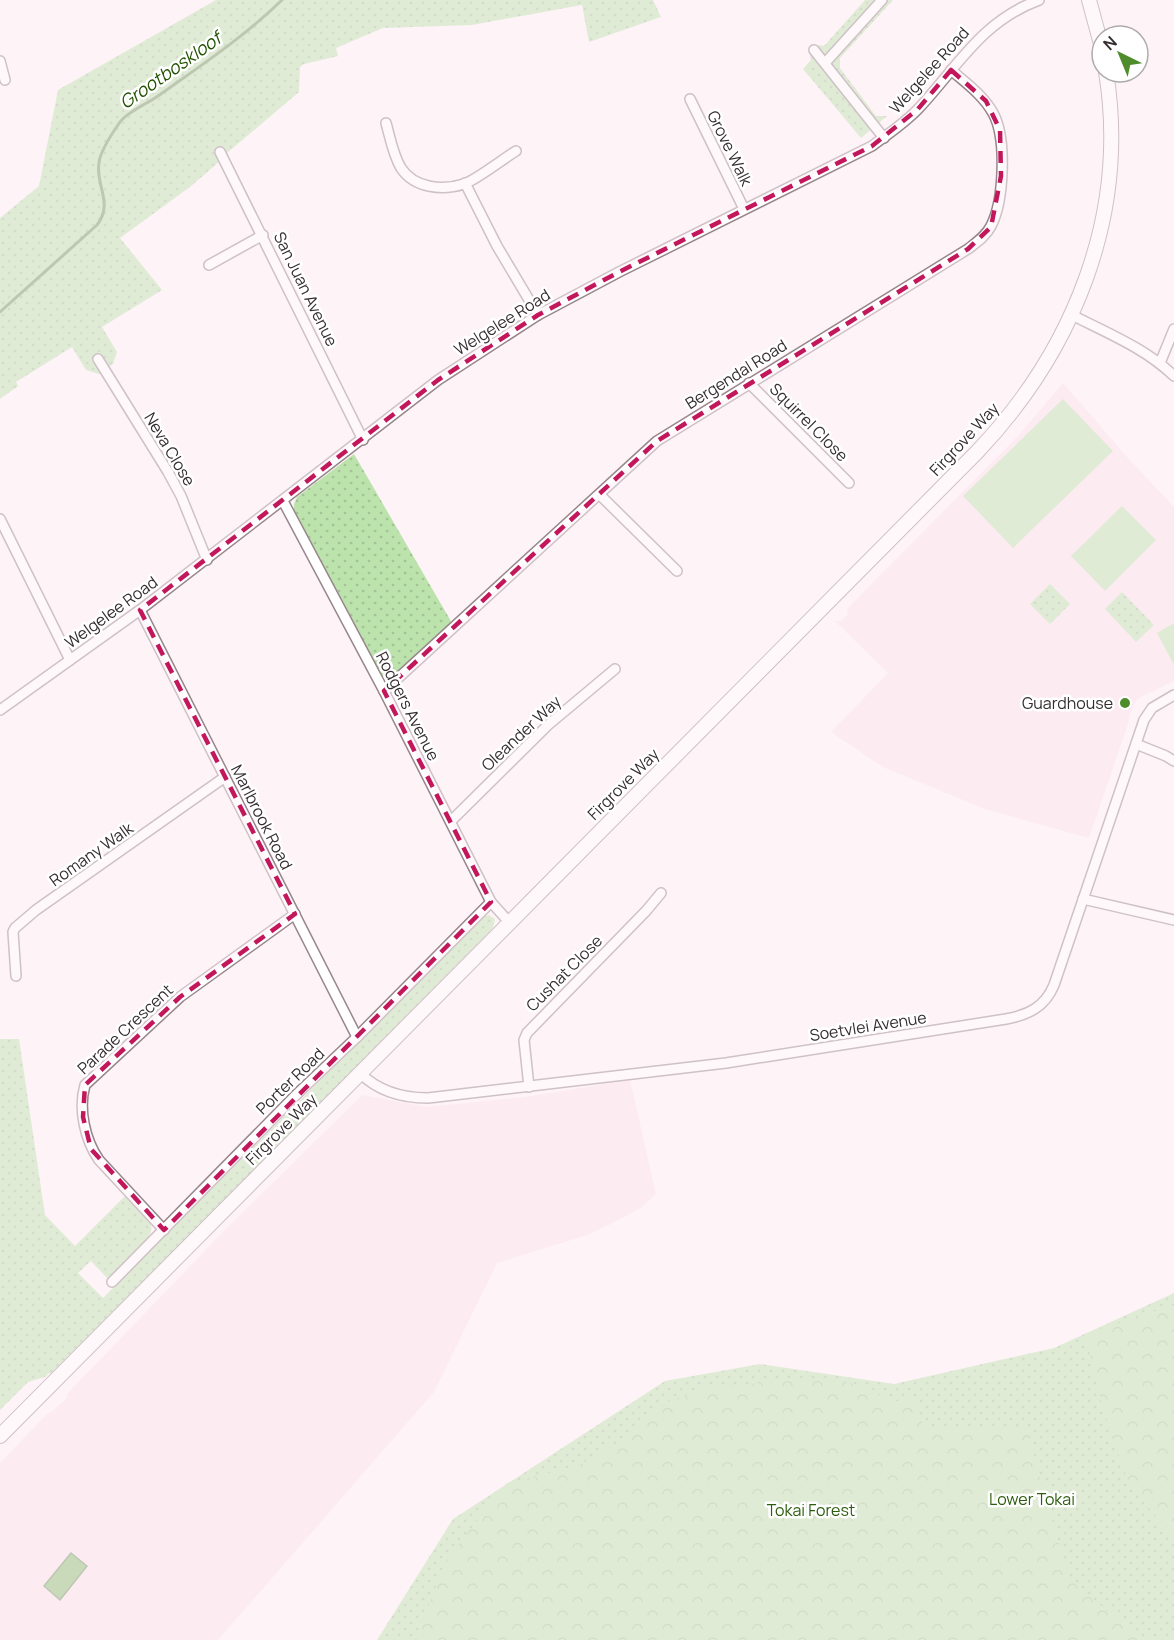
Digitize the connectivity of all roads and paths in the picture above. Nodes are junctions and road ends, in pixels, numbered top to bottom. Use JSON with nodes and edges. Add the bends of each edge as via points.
{"nodes":[{"id":1,"x":882,"y":0,"type":"edge"},
{"id":2,"x":1039,"y":0,"type":"edge"},
{"id":3,"x":1089,"y":0,"type":"edge"},
{"id":4,"x":1096,"y":24,"type":"edge"},
{"id":5,"x":814,"y":50,"type":"dead end"},
{"id":6,"x":0,"y":61,"type":"edge"},
{"id":7,"x":825,"y":63,"type":"junction"},
{"id":8,"x":951,"y":70,"type":"junction"},
{"id":9,"x":5,"y":80,"type":"dead end"},
{"id":10,"x":1107,"y":84,"type":"edge"},
{"id":11,"x":690,"y":99,"type":"dead end"},
{"id":12,"x":386,"y":123,"type":"dead end"},
{"id":13,"x":884,"y":138,"type":"junction"},
{"id":14,"x":516,"y":151,"type":"dead end"},
{"id":15,"x":220,"y":152,"type":"dead end"},
{"id":16,"x":465,"y":183,"type":"junction"},
{"id":17,"x":744,"y":209,"type":"junction"},
{"id":18,"x":263,"y":235,"type":"junction"},
{"id":19,"x":208,"y":265,"type":"dead end"},
{"id":20,"x":538,"y":315,"type":"junction"},
{"id":21,"x":1072,"y":315,"type":"junction"},
{"id":22,"x":1174,"y":330,"type":"edge"},
{"id":23,"x":98,"y":359,"type":"dead end"},
{"id":24,"x":1161,"y":363,"type":"junction"},
{"id":25,"x":1174,"y":376,"type":"edge"},
{"id":26,"x":749,"y":383,"type":"junction"},
{"id":27,"x":363,"y":440,"type":"junction"},
{"id":28,"x":849,"y":483,"type":"dead end"},
{"id":29,"x":600,"y":495,"type":"junction"},
{"id":30,"x":283,"y":501,"type":"junction"},
{"id":31,"x":0,"y":519,"type":"edge"},
{"id":32,"x":207,"y":560,"type":"junction"},
{"id":33,"x":677,"y":572,"type":"dead end"},
{"id":34,"x":140,"y":610,"type":"junction"},
{"id":35,"x":70,"y":660,"type":"junction"},
{"id":36,"x":615,"y":669,"type":"dead end"},
{"id":37,"x":384,"y":691,"type":"junction"},
{"id":38,"x":1174,"y":695,"type":"edge"},
{"id":39,"x":0,"y":710,"type":"edge"},
{"id":40,"x":1136,"y":744,"type":"junction"},
{"id":41,"x":1174,"y":761,"type":"edge"},
{"id":42,"x":225,"y":777,"type":"junction"},
{"id":43,"x":451,"y":821,"type":"junction"},
{"id":44,"x":661,"y":893,"type":"dead end"},
{"id":45,"x":1083,"y":899,"type":"junction"},
{"id":46,"x":491,"y":902,"type":"junction"},
{"id":47,"x":295,"y":914,"type":"junction"},
{"id":48,"x":1174,"y":920,"type":"edge"},
{"id":49,"x":509,"y":922,"type":"junction"},
{"id":50,"x":16,"y":976,"type":"dead end"},
{"id":51,"x":357,"y":1037,"type":"junction"},
{"id":52,"x":360,"y":1073,"type":"junction"},
{"id":53,"x":529,"y":1087,"type":"junction"},
{"id":54,"x":164,"y":1230,"type":"junction"},
{"id":55,"x":112,"y":1282,"type":"dead end"},
{"id":56,"x":0,"y":1436,"type":"edge"}],
"edges":[{"from":1,"to":7,"type":"street"},
{"from":2,"to":8,"type":"street","name":"Welgelee Road","via":[[1016,9],[986,31]]},
{"from":3,"to":4,"type":"street"},
{"from":5,"to":7,"type":"street"},
{"from":6,"to":9,"type":"street"},
{"from":7,"to":13,"type":"street"},
{"from":8,"to":13,"type":"street","name":"Welgelee Road","via":[[918,109]]},
{"from":8,"to":26,"type":"street","name":"Bergendal Road","via":[[986,101],[999,130],[1003,148],[1001,176],[991,227],[968,249]]},
{"from":10,"to":21,"type":"street","name":"Firgrove Way","via":[[1111,154],[1107,199],[1095,250]]},
{"from":11,"to":17,"type":"street","name":"Grove Walk"},
{"from":12,"to":16,"type":"street","via":[[400,167],[415,182],[432,186]]},
{"from":13,"to":17,"type":"street","name":"Welgelee Road"},
{"from":14,"to":16,"type":"street"},
{"from":15,"to":18,"type":"street","name":"San Juan Avenue"},
{"from":16,"to":20,"type":"street"},
{"from":17,"to":20,"type":"street","name":"Welgelee Road"},
{"from":18,"to":19,"type":"street"},
{"from":18,"to":27,"type":"street","name":"San Juan Avenue"},
{"from":20,"to":27,"type":"street","name":"Welgelee Road","via":[[438,380]]},
{"from":21,"to":24,"type":"street"},
{"from":21,"to":49,"type":"street","name":"Firgrove Way","via":[[1035,382],[995,433]]},
{"from":22,"to":24,"type":"street"},
{"from":23,"to":32,"type":"street","name":"Neva Close","via":[[168,471]]},
{"from":24,"to":25,"type":"street"},
{"from":26,"to":28,"type":"street","name":"Squirrel Close"},
{"from":26,"to":29,"type":"street","name":"Bergendal Road","via":[[669,432]]},
{"from":27,"to":30,"type":"street","name":"Welgelee Road"},
{"from":29,"to":33,"type":"street"},
{"from":29,"to":37,"type":"street","name":"Bergendal Road"},
{"from":30,"to":32,"type":"street","name":"Welgelee Road"},
{"from":30,"to":37,"type":"street","name":"Rodgers Avenue"},
{"from":31,"to":35,"type":"street"},
{"from":32,"to":34,"type":"street","name":"Welgelee Road"},
{"from":34,"to":35,"type":"street","name":"Welgelee Road"},
{"from":34,"to":42,"type":"street","name":"Marlbrook Road"},
{"from":35,"to":39,"type":"street","name":"Welgelee Road"},
{"from":36,"to":43,"type":"street","name":"Oleander Way","via":[[548,725]]},
{"from":37,"to":43,"type":"street","name":"Rodgers Avenue"},
{"from":38,"to":40,"type":"street","name":"Soetvlei Avenue","via":[[1152,708]]},
{"from":40,"to":41,"type":"street"},
{"from":40,"to":45,"type":"street","name":"Soetvlei Avenue"},
{"from":42,"to":47,"type":"street","name":"Marlbrook Road"},
{"from":42,"to":50,"type":"street","name":"Romany Walk","via":[[15,928],[12,941]]},
{"from":43,"to":46,"type":"street","name":"Rodgers Avenue"},
{"from":44,"to":53,"type":"street","name":"Cushat Close","via":[[526,1033]]},
{"from":45,"to":48,"type":"street"},
{"from":45,"to":53,"type":"street","name":"Soetvlei Avenue","via":[[1050,994],[1028,1014],[823,1049]]},
{"from":46,"to":49,"type":"street","name":"Rodgers Avenue"},
{"from":46,"to":51,"type":"street","name":"Porter Road"},
{"from":47,"to":51,"type":"street","name":"Marlbrook Road"},
{"from":47,"to":54,"type":"street","name":"Parade Crescent","via":[[180,997],[85,1085],[83,1117],[91,1149]]},
{"from":49,"to":52,"type":"street","name":"Firgrove Way"},
{"from":51,"to":54,"type":"street","name":"Porter Road"},
{"from":52,"to":53,"type":"street","name":"Soetvlei Avenue","via":[[370,1083],[410,1098]]},
{"from":52,"to":56,"type":"street","name":"Firgrove Way"},
{"from":54,"to":55,"type":"street","name":"Porter Road"}]}
